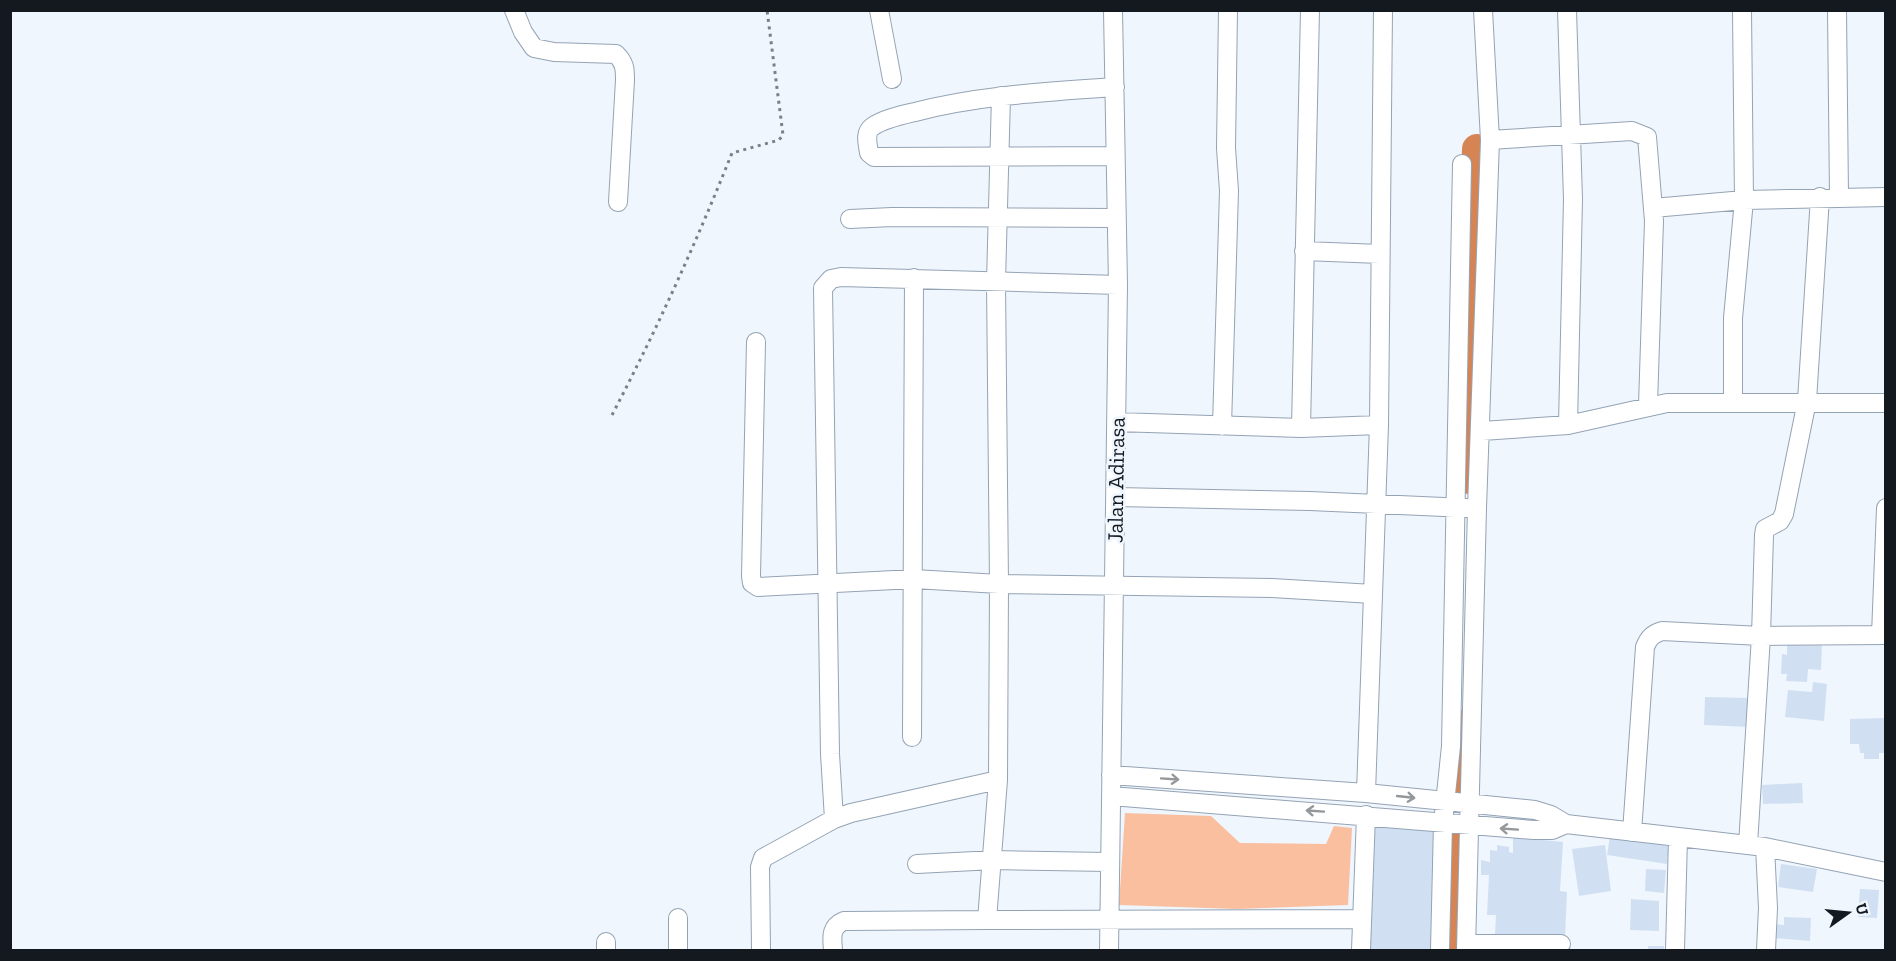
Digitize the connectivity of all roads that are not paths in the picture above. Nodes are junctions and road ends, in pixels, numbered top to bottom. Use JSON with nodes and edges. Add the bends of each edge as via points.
{"nodes":[{"id":1,"x":514,"y":10,"type":"edge"},
{"id":2,"x":879,"y":10,"type":"edge"},
{"id":3,"x":1113,"y":10,"type":"edge"},
{"id":4,"x":1228,"y":10,"type":"edge"},
{"id":5,"x":1310,"y":10,"type":"edge"},
{"id":6,"x":1383,"y":10,"type":"edge"},
{"id":7,"x":1483,"y":10,"type":"edge"},
{"id":8,"x":1567,"y":10,"type":"edge"},
{"id":9,"x":1742,"y":10,"type":"edge"},
{"id":10,"x":1837,"y":10,"type":"edge"},
{"id":11,"x":892,"y":79,"type":"dead end"},
{"id":12,"x":1115,"y":87,"type":"junction"},
{"id":13,"x":1001,"y":96,"type":"junction"},
{"id":14,"x":1570,"y":137,"type":"junction"},
{"id":15,"x":1490,"y":140,"type":"junction"},
{"id":16,"x":1000,"y":156,"type":"junction"},
{"id":17,"x":1115,"y":156,"type":"junction"},
{"id":18,"x":1462,"y":164,"type":"dead end"},
{"id":19,"x":1820,"y":197,"type":"junction"},
{"id":20,"x":1839,"y":197,"type":"junction"},
{"id":21,"x":1886,"y":197,"type":"edge"},
{"id":22,"x":1744,"y":200,"type":"junction"},
{"id":23,"x":618,"y":202,"type":"dead end"},
{"id":24,"x":1653,"y":208,"type":"junction"},
{"id":25,"x":998,"y":217,"type":"junction"},
{"id":26,"x":1115,"y":218,"type":"junction"},
{"id":27,"x":850,"y":219,"type":"dead end"},
{"id":28,"x":1304,"y":251,"type":"junction"},
{"id":29,"x":1380,"y":254,"type":"junction"},
{"id":30,"x":914,"y":278,"type":"junction"},
{"id":31,"x":996,"y":282,"type":"junction"},
{"id":32,"x":1118,"y":285,"type":"junction"},
{"id":33,"x":756,"y":342,"type":"dead end"},
{"id":34,"x":1807,"y":401,"type":"junction"},
{"id":35,"x":1733,"y":402,"type":"junction"},
{"id":36,"x":1886,"y":403,"type":"edge"},
{"id":37,"x":1648,"y":405,"type":"junction"},
{"id":38,"x":1117,"y":422,"type":"junction"},
{"id":39,"x":1379,"y":425,"type":"junction"},
{"id":40,"x":1568,"y":425,"type":"junction"},
{"id":41,"x":1222,"y":426,"type":"junction"},
{"id":42,"x":1301,"y":428,"type":"junction"},
{"id":43,"x":1482,"y":431,"type":"junction"},
{"id":44,"x":1117,"y":497,"type":"junction"},
{"id":45,"x":1377,"y":505,"type":"junction"},
{"id":46,"x":1454,"y":508,"type":"junction"},
{"id":47,"x":1476,"y":508,"type":"junction"},
{"id":48,"x":1886,"y":508,"type":"edge"},
{"id":49,"x":1885,"y":532,"type":"edge"},
{"id":50,"x":914,"y":579,"type":"junction"},
{"id":51,"x":999,"y":584,"type":"junction"},
{"id":52,"x":1114,"y":584,"type":"junction"},
{"id":53,"x":829,"y":585,"type":"junction"},
{"id":54,"x":1373,"y":594,"type":"junction"},
{"id":55,"x":1883,"y":635,"type":"edge"},
{"id":56,"x":1761,"y":636,"type":"junction"},
{"id":57,"x":912,"y":737,"type":"dead end"},
{"id":58,"x":1111,"y":775,"type":"junction"},
{"id":59,"x":998,"y":780,"type":"junction"},
{"id":60,"x":1366,"y":793,"type":"junction"},
{"id":61,"x":1111,"y":796,"type":"junction"},
{"id":62,"x":1447,"y":801,"type":"junction"},
{"id":63,"x":1470,"y":804,"type":"junction"},
{"id":64,"x":1366,"y":815,"type":"junction"},
{"id":65,"x":834,"y":819,"type":"junction"},
{"id":66,"x":1443,"y":823,"type":"junction"},
{"id":67,"x":1566,"y":824,"type":"junction"},
{"id":68,"x":1468,"y":826,"type":"junction"},
{"id":69,"x":1632,"y":832,"type":"junction"},
{"id":70,"x":1678,"y":838,"type":"junction"},
{"id":71,"x":1757,"y":846,"type":"junction"},
{"id":72,"x":994,"y":860,"type":"junction"},
{"id":73,"x":1109,"y":862,"type":"junction"},
{"id":74,"x":917,"y":864,"type":"dead end"},
{"id":75,"x":1886,"y":872,"type":"edge"},
{"id":76,"x":678,"y":918,"type":"dead end"},
{"id":77,"x":1110,"y":918,"type":"junction"},
{"id":78,"x":1362,"y":919,"type":"junction"},
{"id":79,"x":987,"y":920,"type":"junction"},
{"id":80,"x":1561,"y":944,"type":"dead end"},
{"id":81,"x":1466,"y":947,"type":"edge"},
{"id":82,"x":678,"y":951,"type":"edge"},
{"id":83,"x":761,"y":951,"type":"edge"},
{"id":84,"x":833,"y":951,"type":"edge"},
{"id":85,"x":1109,"y":951,"type":"edge"},
{"id":86,"x":1361,"y":951,"type":"edge"},
{"id":87,"x":1440,"y":951,"type":"edge"},
{"id":88,"x":1675,"y":951,"type":"edge"},
{"id":89,"x":1766,"y":951,"type":"edge"}],
"edges":[{"from":1,"to":23,"type":"street","via":[[534,48],[616,54],[625,66]]},
{"from":2,"to":11,"type":"street"},
{"from":3,"to":12,"type":"street","name":"Jalan Adirasa"},
{"from":4,"to":41,"type":"street"},
{"from":5,"to":28,"type":"street"},
{"from":6,"to":29,"type":"street"},
{"from":7,"to":15,"type":"street"},
{"from":8,"to":14,"type":"street"},
{"from":9,"to":22,"type":"street"},
{"from":10,"to":20,"type":"street"},
{"from":12,"to":13,"type":"street"},
{"from":12,"to":17,"type":"street","name":"Jalan Adirasa"},
{"from":13,"to":16,"type":"street"},
{"from":13,"to":16,"type":"street","via":[[898,116],[873,127],[867,136],[869,153],[874,157]]},
{"from":14,"to":15,"type":"street"},
{"from":14,"to":24,"type":"street","via":[[1632,131],[1647,137]]},
{"from":14,"to":40,"type":"street","via":[[1573,199]]},
{"from":15,"to":43,"type":"street"},
{"from":16,"to":17,"type":"street"},
{"from":16,"to":25,"type":"street"},
{"from":17,"to":26,"type":"street","name":"Jalan Adirasa"},
{"from":18,"to":46,"type":"street"},
{"from":19,"to":20,"type":"street"},
{"from":19,"to":22,"type":"street"},
{"from":19,"to":34,"type":"street"},
{"from":20,"to":21,"type":"street"},
{"from":22,"to":24,"type":"street"},
{"from":22,"to":35,"type":"street","via":[[1733,318]]},
{"from":24,"to":37,"type":"street"},
{"from":25,"to":26,"type":"street"},
{"from":25,"to":27,"type":"street"},
{"from":25,"to":31,"type":"street"},
{"from":26,"to":32,"type":"street","name":"Jalan Adirasa"},
{"from":28,"to":29,"type":"street"},
{"from":28,"to":42,"type":"street"},
{"from":29,"to":39,"type":"street"},
{"from":30,"to":31,"type":"street"},
{"from":30,"to":50,"type":"street"},
{"from":30,"to":53,"type":"street","via":[[836,278],[823,288]]},
{"from":31,"to":32,"type":"street"},
{"from":31,"to":51,"type":"street"},
{"from":32,"to":38,"type":"street","name":"Jalan Adirasa"},
{"from":33,"to":53,"type":"street","via":[[752,583],[764,587]]},
{"from":34,"to":35,"type":"street"},
{"from":34,"to":36,"type":"street"},
{"from":34,"to":56,"type":"street","via":[[1784,514],[1765,529]]},
{"from":35,"to":37,"type":"street"},
{"from":37,"to":40,"type":"street"},
{"from":38,"to":41,"type":"street"},
{"from":38,"to":44,"type":"street","name":"Jalan Adirasa"},
{"from":39,"to":42,"type":"street"},
{"from":39,"to":45,"type":"street"},
{"from":40,"to":43,"type":"street"},
{"from":41,"to":42,"type":"street"},
{"from":43,"to":47,"type":"street"},
{"from":44,"to":45,"type":"street"},
{"from":44,"to":52,"type":"street","name":"Jalan Adirasa"},
{"from":45,"to":46,"type":"street"},
{"from":45,"to":54,"type":"street"},
{"from":46,"to":47,"type":"street"},
{"from":46,"to":62,"type":"street"},
{"from":47,"to":63,"type":"street"},
{"from":48,"to":49,"type":"street"},
{"from":49,"to":55,"type":"street"},
{"from":50,"to":51,"type":"street"},
{"from":50,"to":53,"type":"street"},
{"from":50,"to":57,"type":"street"},
{"from":51,"to":52,"type":"street"},
{"from":51,"to":59,"type":"street"},
{"from":52,"to":54,"type":"street"},
{"from":52,"to":58,"type":"street","name":"Jalan Adirasa"},
{"from":53,"to":65,"type":"street"},
{"from":54,"to":60,"type":"street"},
{"from":55,"to":56,"type":"street"},
{"from":56,"to":69,"type":"street","via":[[1662,631],[1648,639]]},
{"from":56,"to":71,"type":"street"},
{"from":58,"to":60,"type":"street","one_way":true},
{"from":58,"to":61,"type":"street","name":"Jalan Adirasa"},
{"from":59,"to":65,"type":"street","via":[[947,789]]},
{"from":59,"to":72,"type":"street"},
{"from":60,"to":62,"type":"street","one_way":true},
{"from":64,"to":61,"type":"street","one_way":true},
{"from":61,"to":73,"type":"street","name":"Jalan Adirasa"},
{"from":62,"to":63,"type":"street"},
{"from":62,"to":66,"type":"street"},
{"from":63,"to":67,"type":"street","via":[[1535,810]]},
{"from":63,"to":68,"type":"street"},
{"from":64,"to":66,"type":"street"},
{"from":64,"to":78,"type":"street"},
{"from":65,"to":83,"type":"street","via":[[763,858]]},
{"from":66,"to":68,"type":"street"},
{"from":66,"to":87,"type":"street"},
{"from":67,"to":68,"type":"street","one_way":true,"via":[[1534,831]]},
{"from":67,"to":69,"type":"street"},
{"from":68,"to":81,"type":"street"},
{"from":69,"to":70,"type":"street"},
{"from":70,"to":71,"type":"street"},
{"from":70,"to":88,"type":"street"},
{"from":71,"to":75,"type":"street"},
{"from":71,"to":89,"type":"street","via":[[1768,908]]},
{"from":72,"to":73,"type":"street"},
{"from":72,"to":74,"type":"street"},
{"from":72,"to":79,"type":"street"},
{"from":73,"to":77,"type":"street","name":"Jalan Adirasa"},
{"from":76,"to":82,"type":"street"},
{"from":77,"to":78,"type":"street"},
{"from":77,"to":79,"type":"street"},
{"from":77,"to":85,"type":"street","name":"Jalan Adirasa"},
{"from":78,"to":86,"type":"street"},
{"from":79,"to":84,"type":"street","via":[[844,921],[832,931]]},
{"from":80,"to":81,"type":"street"}]}
